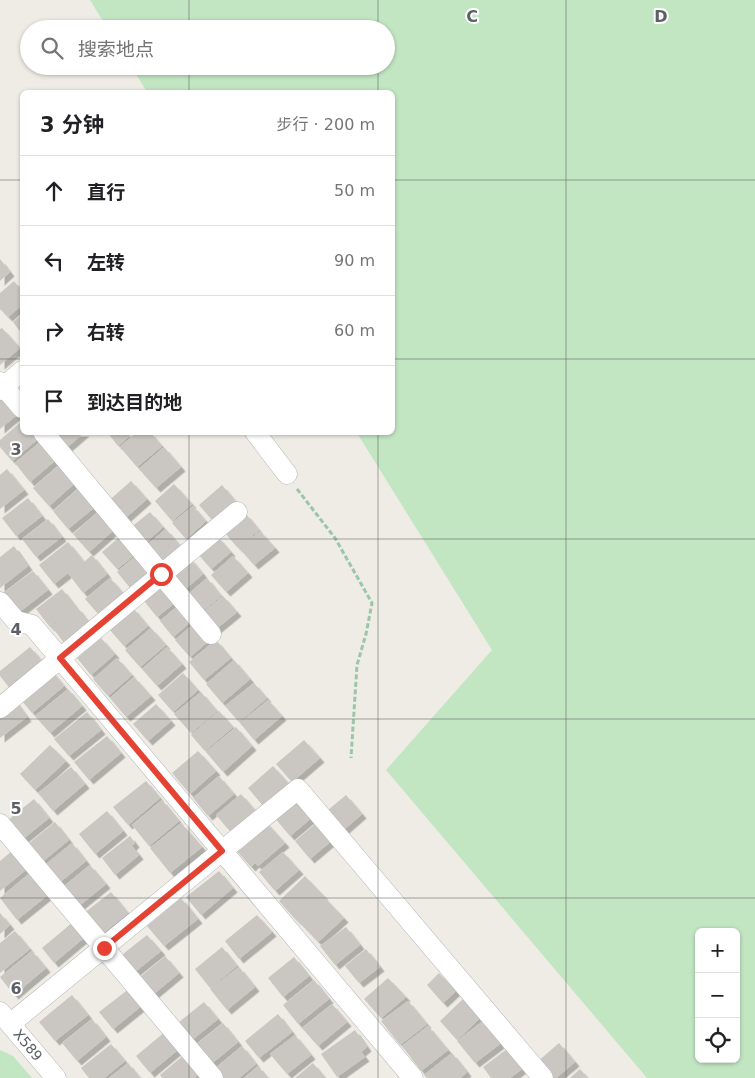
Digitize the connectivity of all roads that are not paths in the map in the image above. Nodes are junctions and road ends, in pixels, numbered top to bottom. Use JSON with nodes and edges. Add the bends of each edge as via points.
{"nodes":[{"id":1,"x":20,"y":372,"type":"edge"},
{"id":2,"x":1,"y":386,"type":"edge"},
{"id":3,"x":20,"y":406,"type":"edge"},
{"id":4,"x":45,"y":435,"type":"edge"},
{"id":5,"x":257,"y":435,"type":"edge"},
{"id":6,"x":286,"y":474,"type":"road end"},
{"id":7,"x":237,"y":512,"type":"dead end"},
{"id":8,"x":161,"y":574,"type":"junction"},
{"id":9,"x":0,"y":602,"type":"edge"},
{"id":10,"x":212,"y":634,"type":"dead end"},
{"id":11,"x":60,"y":658,"type":"junction"},
{"id":12,"x":0,"y":708,"type":"edge"},
{"id":13,"x":0,"y":824,"type":"edge"},
{"id":14,"x":222,"y":851,"type":"junction"},
{"id":15,"x":104,"y":948,"type":"junction"},
{"id":16,"x":5,"y":1018,"type":"edge"},
{"id":17,"x":56,"y":1078,"type":"edge"},
{"id":18,"x":213,"y":1078,"type":"edge"},
{"id":19,"x":413,"y":1078,"type":"edge"},
{"id":20,"x":542,"y":1078,"type":"edge"}],
"edges":[{"from":1,"to":2,"type":"street"},
{"from":2,"to":3,"type":"street"},
{"from":4,"to":8,"type":"street"},
{"from":5,"to":6,"type":"street"},
{"from":7,"to":8,"type":"street"},
{"from":8,"to":10,"type":"street"},
{"from":8,"to":11,"type":"street"},
{"from":9,"to":11,"type":"street","via":[[16,621],[32,625]]},
{"from":11,"to":12,"type":"street"},
{"from":11,"to":14,"type":"street"},
{"from":13,"to":15,"type":"street"},
{"from":14,"to":15,"type":"street"},
{"from":14,"to":19,"type":"street"},
{"from":14,"to":20,"type":"street","via":[[298,789]]},
{"from":15,"to":16,"type":"street"},
{"from":15,"to":18,"type":"street"},
{"from":16,"to":17,"type":"street","name":"X589","number":"X589"}]}
